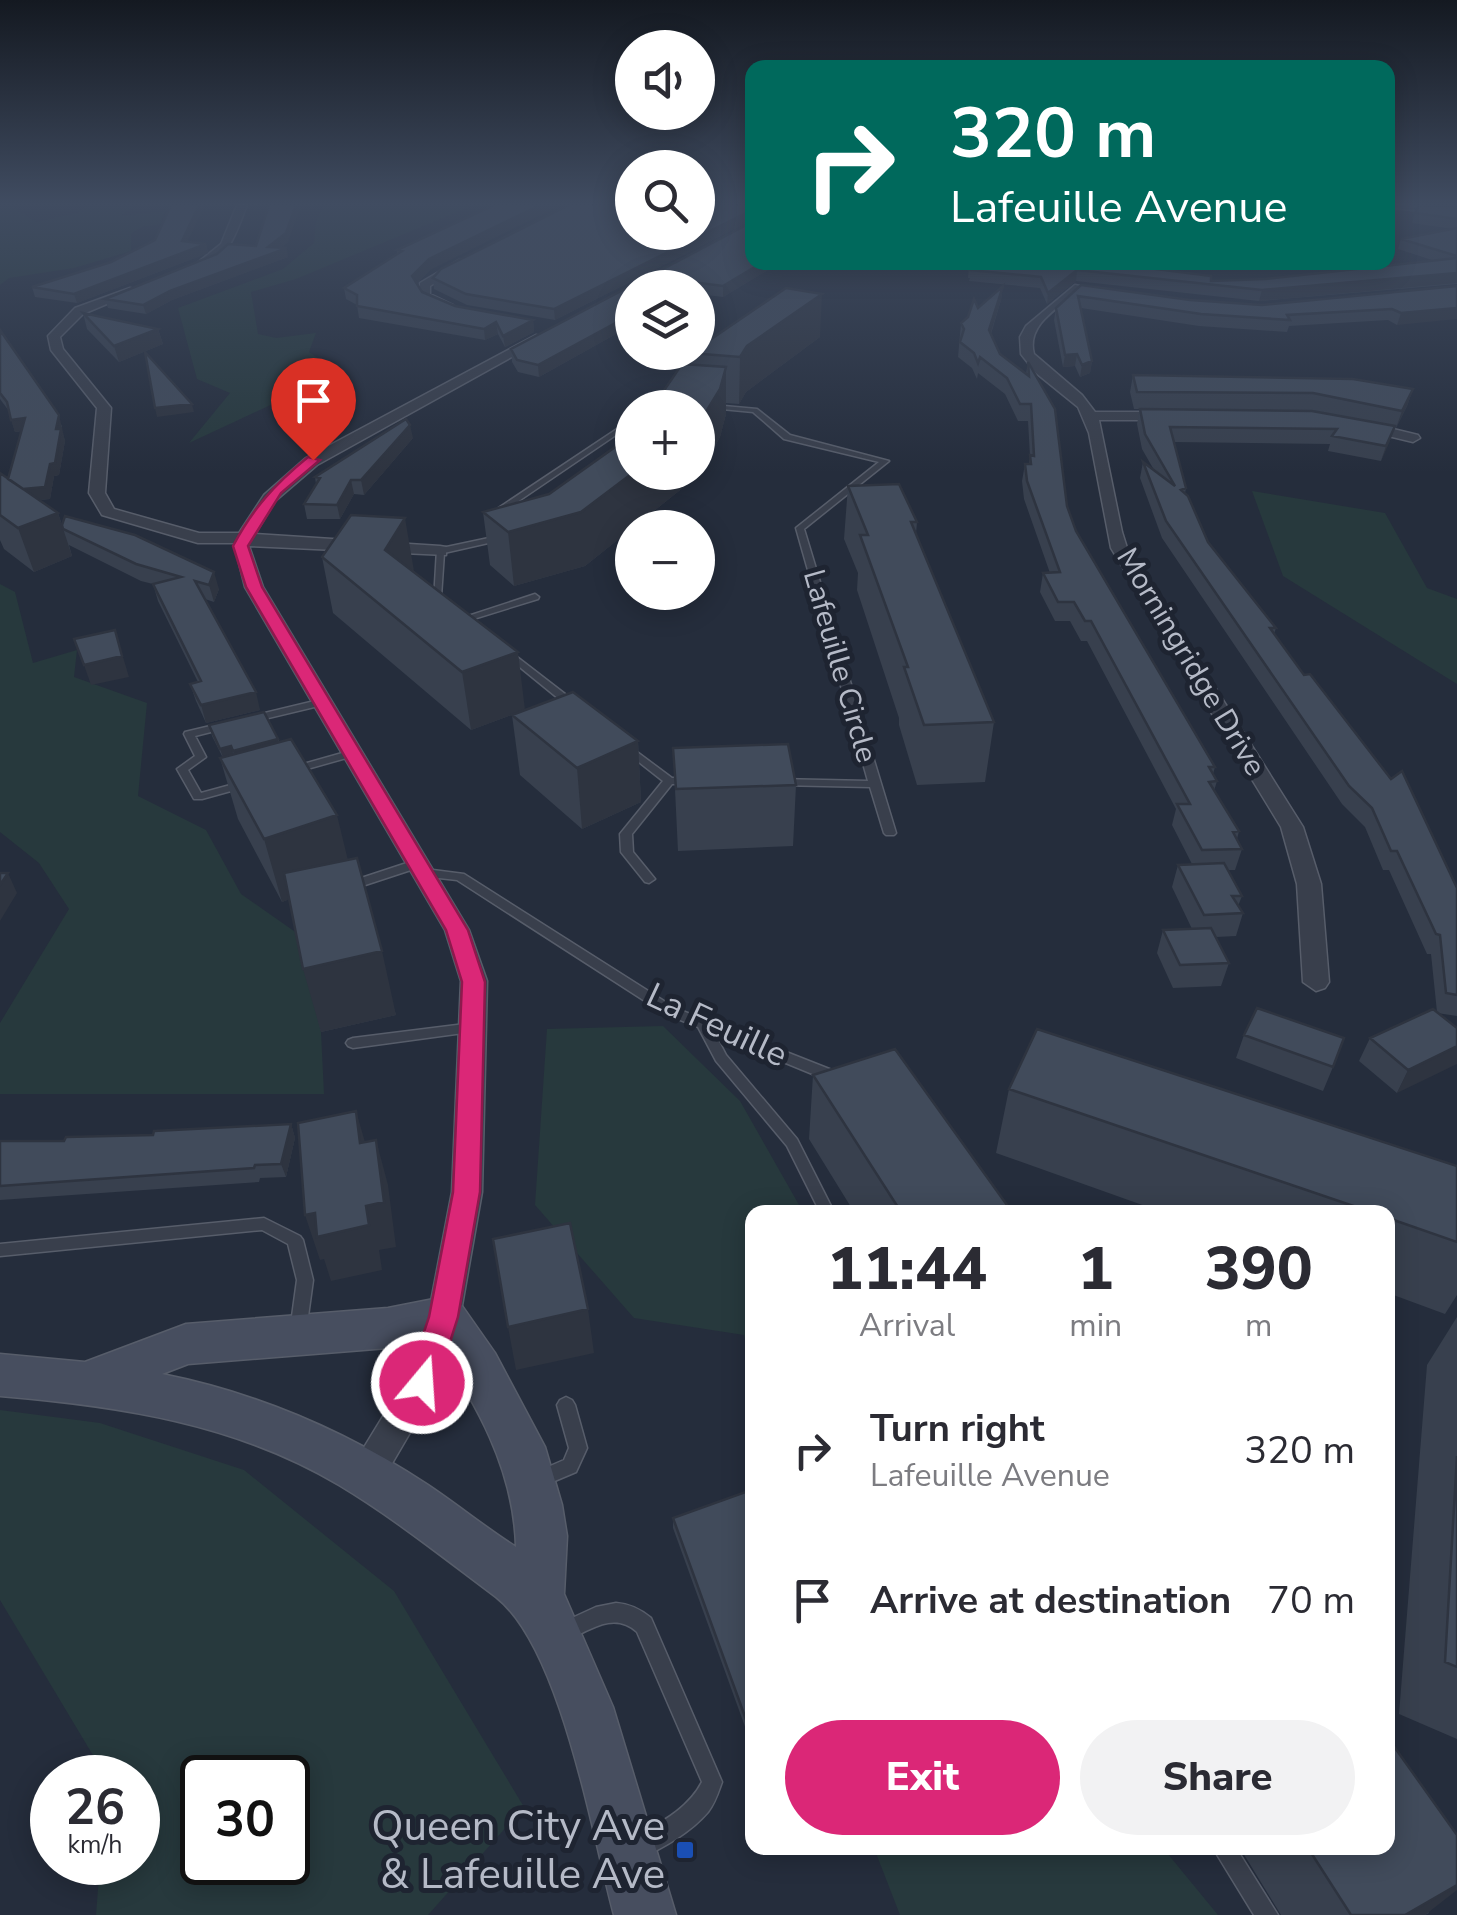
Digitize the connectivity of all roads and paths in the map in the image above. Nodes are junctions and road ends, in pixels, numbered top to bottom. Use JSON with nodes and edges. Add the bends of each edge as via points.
{"nodes":[{"id":1,"x":124,"y":294,"type":"edge"},
{"id":2,"x":426,"y":294,"type":"edge"},
{"id":3,"x":1069,"y":294,"type":"edge"},
{"id":4,"x":1121,"y":294,"type":"edge"},
{"id":5,"x":1132,"y":296,"type":"edge"},
{"id":6,"x":470,"y":312,"type":"edge"},
{"id":7,"x":548,"y":327,"type":"edge"},
{"id":8,"x":715,"y":407,"type":"edge"},
{"id":9,"x":1090,"y":416,"type":"junction"},
{"id":10,"x":1179,"y":416,"type":"edge"},
{"id":11,"x":1348,"y":422,"type":"edge"},
{"id":12,"x":615,"y":432,"type":"edge"},
{"id":13,"x":1413,"y":438,"type":"dead end"},
{"id":14,"x":507,"y":536,"type":"edge"},
{"id":15,"x":244,"y":538,"type":"junction"},
{"id":16,"x":492,"y":541,"type":"junction"},
{"id":17,"x":440,"y":552,"type":"junction"},
{"id":18,"x":534,"y":597,"type":"dead end"},
{"id":19,"x":464,"y":619,"type":"junction"},
{"id":20,"x":479,"y":630,"type":"edge"},
{"id":21,"x":494,"y":642,"type":"edge"},
{"id":22,"x":323,"y":702,"type":"junction"},
{"id":23,"x":582,"y":712,"type":"edge"},
{"id":24,"x":246,"y":720,"type":"edge"},
{"id":25,"x":227,"y":725,"type":"edge"},
{"id":26,"x":611,"y":734,"type":"edge"},
{"id":27,"x":354,"y":753,"type":"junction"},
{"id":28,"x":284,"y":773,"type":"edge"},
{"id":29,"x":670,"y":781,"type":"junction"},
{"id":30,"x":707,"y":781,"type":"edge"},
{"id":31,"x":250,"y":782,"type":"edge"},
{"id":32,"x":763,"y":782,"type":"edge"},
{"id":33,"x":874,"y":784,"type":"junction"},
{"id":34,"x":890,"y":833,"type":"dead end"},
{"id":35,"x":422,"y":868,"type":"junction"},
{"id":36,"x":649,"y":879,"type":"dead end"},
{"id":37,"x":336,"y":890,"type":"edge"},
{"id":38,"x":1316,"y":982,"type":"dead end"},
{"id":39,"x":702,"y":1024,"type":"junction"},
{"id":40,"x":473,"y":1028,"type":"junction"},
{"id":41,"x":353,"y":1043,"type":"dead end"},
{"id":42,"x":844,"y":1081,"type":"edge"},
{"id":43,"x":823,"y":1205,"type":"edge"},
{"id":44,"x":0,"y":1250,"type":"edge"},
{"id":45,"x":444,"y":1317,"type":"junction"},
{"id":46,"x":297,"y":1334,"type":"junction"},
{"id":47,"x":0,"y":1376,"type":"edge"},
{"id":48,"x":90,"y":1381,"type":"junction"},
{"id":49,"x":566,"y":1405,"type":"dead end"},
{"id":50,"x":367,"y":1472,"type":"junction"},
{"id":51,"x":531,"y":1482,"type":"junction"},
{"id":52,"x":546,"y":1617,"type":"junction"},
{"id":53,"x":628,"y":1854,"type":"junction"},
{"id":54,"x":1229,"y":1855,"type":"edge"},
{"id":55,"x":645,"y":1915,"type":"edge"},
{"id":56,"x":1268,"y":1915,"type":"edge"}],
"edges":[{"from":1,"to":15,"type":"street","via":[[79,311],[54,336],[57,350],[104,408],[101,506],[120,518],[198,538]]},
{"from":2,"to":6,"type":"street","via":[[437,305]]},
{"from":3,"to":9,"type":"street","via":[[1026,336],[1030,358]]},
{"from":4,"to":5,"type":"street"},
{"from":7,"to":15,"type":"street","via":[[313,460],[276,490]]},
{"from":8,"to":33,"type":"lane","name":"Lafeuille Circle","via":[[755,410],[788,438],[885,461],[800,528]]},
{"from":9,"to":10,"type":"street"},
{"from":9,"to":38,"type":"street","name":"Morningridge Drive","via":[[1120,548],[1306,860],[1314,894]]},
{"from":11,"to":13,"type":"street"},
{"from":12,"to":16,"type":"lane","via":[[493,512],[487,526]]},
{"from":14,"to":16,"type":"lane"},
{"from":15,"to":17,"type":"street"},
{"from":15,"to":22,"type":"street","via":[[240,546],[254,587]]},
{"from":16,"to":17,"type":"lane"},
{"from":17,"to":19,"type":"lane","via":[[437,598]]},
{"from":18,"to":19,"type":"lane"},
{"from":19,"to":20,"type":"lane"},
{"from":21,"to":23,"type":"lane"},
{"from":22,"to":24,"type":"lane"},
{"from":22,"to":27,"type":"street"},
{"from":25,"to":31,"type":"lane","via":[[189,734],[201,757],[182,769],[198,797]]},
{"from":26,"to":29,"type":"lane"},
{"from":27,"to":28,"type":"lane"},
{"from":27,"to":35,"type":"street"},
{"from":29,"to":30,"type":"lane"},
{"from":29,"to":36,"type":"lane","via":[[626,834],[627,852]]},
{"from":32,"to":33,"type":"lane","name":"Lafeuille Circle"},
{"from":33,"to":34,"type":"lane"},
{"from":35,"to":37,"type":"lane"},
{"from":35,"to":39,"type":"lane","name":"La Feuille","via":[[460,877],[670,1011]]},
{"from":35,"to":40,"type":"street","via":[[457,930],[474,982]]},
{"from":39,"to":42,"type":"lane","name":"La Feuille"},
{"from":39,"to":43,"type":"lane","via":[[720,1058],[792,1143]]},
{"from":40,"to":41,"type":"lane"},
{"from":40,"to":45,"type":"street","via":[[467,1192]]},
{"from":44,"to":46,"type":"lane","via":[[264,1224],[294,1240],[304,1280]]},
{"from":45,"to":46,"type":"main road"},
{"from":45,"to":50,"type":"street","via":[[422,1383]]},
{"from":45,"to":51,"type":"main road","via":[[518,1434]]},
{"from":46,"to":48,"type":"main road","via":[[186,1344]]},
{"from":47,"to":48,"type":"main road"},
{"from":48,"to":50,"type":"main road","via":[[262,1422]]},
{"from":49,"to":51,"type":"lane","via":[[578,1448],[570,1466]]},
{"from":50,"to":52,"type":"main road","via":[[424,1510]]},
{"from":51,"to":52,"type":"main road"},
{"from":52,"to":53,"type":"main road","via":[[575,1678]]},
{"from":52,"to":53,"type":"lane","via":[[634,1614],[712,1782],[694,1812]]},
{"from":53,"to":55,"type":"main road"},
{"from":54,"to":56,"type":"lane"}]}
